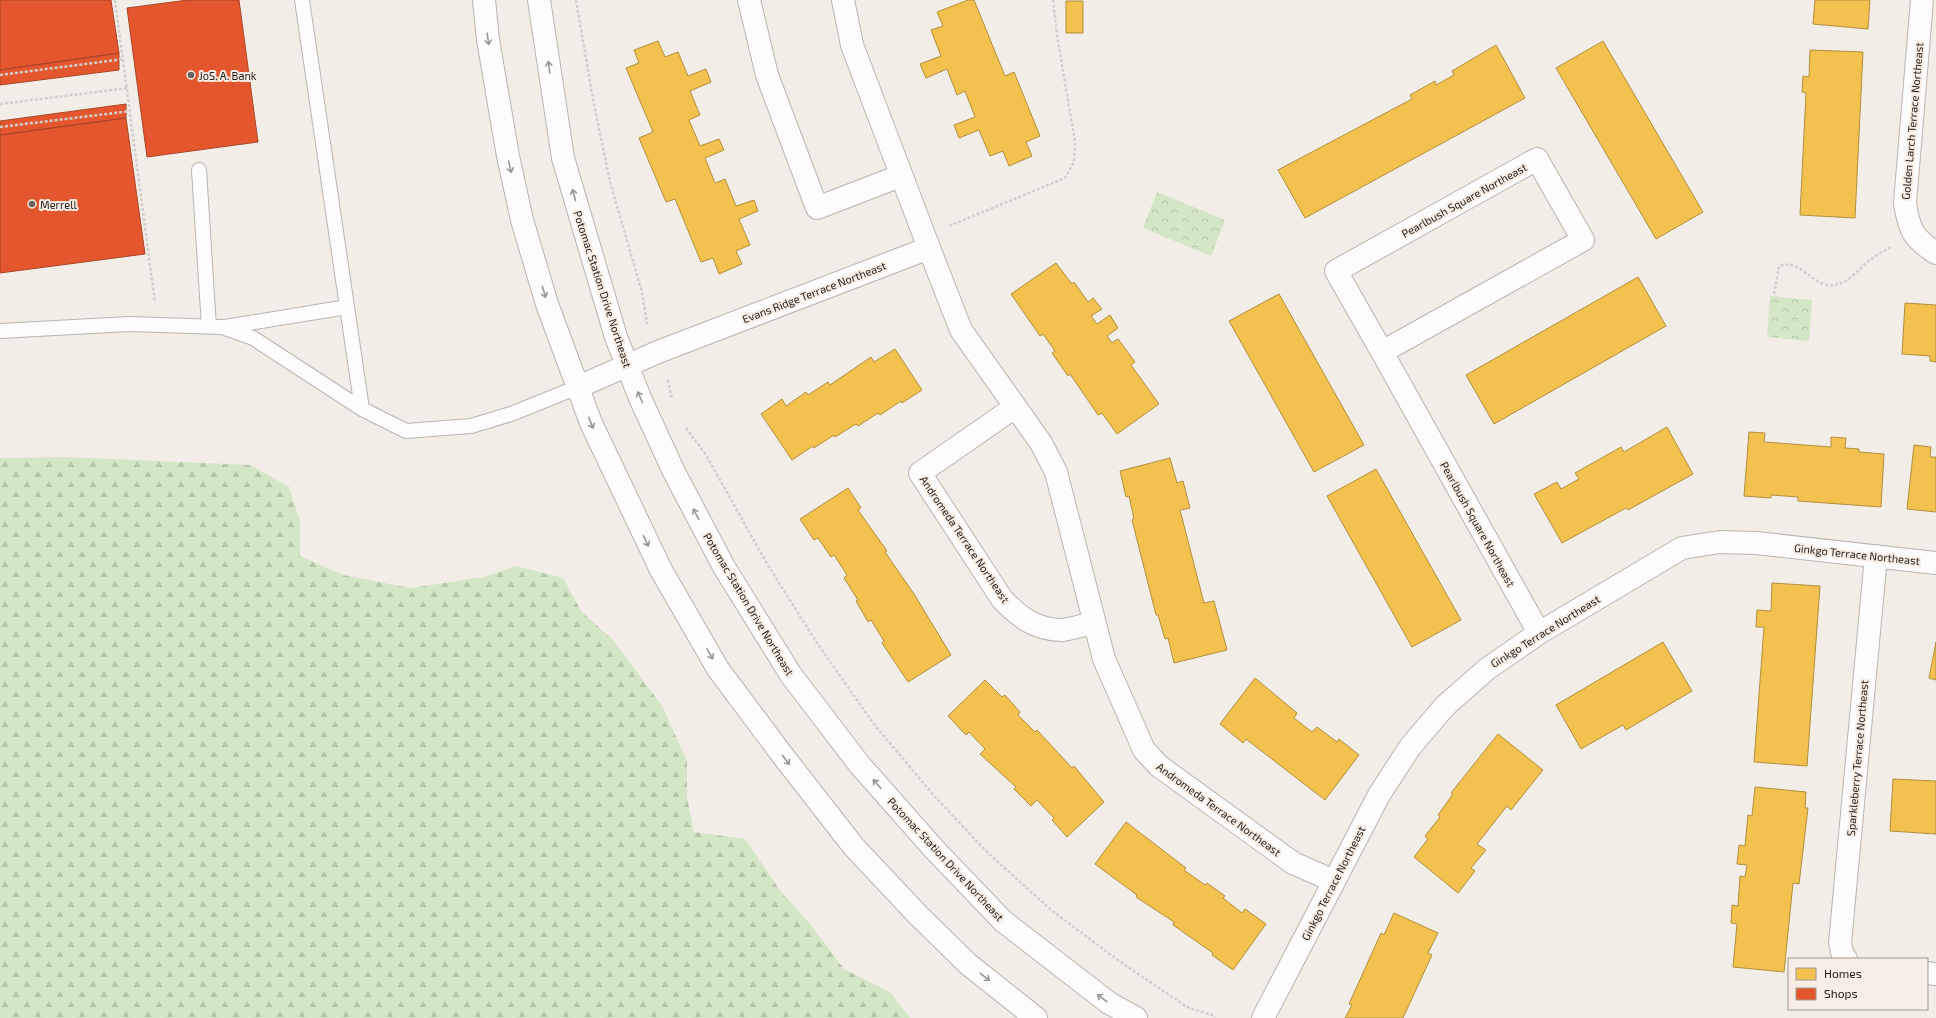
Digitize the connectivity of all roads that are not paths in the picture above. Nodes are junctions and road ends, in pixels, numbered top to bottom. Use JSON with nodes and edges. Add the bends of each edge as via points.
{"nodes":[{"id":1,"x":302,"y":0,"type":"edge"},
{"id":2,"x":484,"y":0,"type":"edge"},
{"id":3,"x":539,"y":0,"type":"edge"},
{"id":4,"x":749,"y":0,"type":"edge"},
{"id":5,"x":843,"y":0,"type":"edge"},
{"id":6,"x":1922,"y":0,"type":"edge"},
{"id":7,"x":199,"y":170,"type":"dead end"},
{"id":8,"x":900,"y":176,"type":"junction"},
{"id":9,"x":927,"y":242,"type":"junction"},
{"id":10,"x":1936,"y":254,"type":"edge"},
{"id":11,"x":347,"y":307,"type":"junction"},
{"id":12,"x":216,"y":327,"type":"junction"},
{"id":13,"x":0,"y":331,"type":"edge"},
{"id":14,"x":1382,"y":352,"type":"junction"},
{"id":15,"x":626,"y":366,"type":"junction"},
{"id":16,"x":578,"y":387,"type":"junction"},
{"id":17,"x":1015,"y":407,"type":"junction"},
{"id":18,"x":362,"y":410,"type":"junction"},
{"id":19,"x":1876,"y":556,"type":"junction"},
{"id":20,"x":1936,"y":563,"type":"edge"},
{"id":21,"x":1093,"y":623,"type":"junction"},
{"id":22,"x":1539,"y":633,"type":"junction"},
{"id":23,"x":1334,"y":882,"type":"junction"},
{"id":24,"x":1845,"y":958,"type":"edge"},
{"id":25,"x":1036,"y":1018,"type":"edge"},
{"id":26,"x":1136,"y":1018,"type":"edge"},
{"id":27,"x":1263,"y":1018,"type":"edge"}],
"edges":[{"from":1,"to":11,"type":"lane"},
{"from":2,"to":16,"type":"street","one_way":true,"via":[[488,40],[508,156],[522,220],[547,304]]},
{"from":15,"to":3,"type":"street","name":"Potomac Station Drive Northeast","one_way":true,"via":[[564,158]]},
{"from":4,"to":8,"type":"street","via":[[767,75],[817,208]]},
{"from":5,"to":8,"type":"street","via":[[852,45]]},
{"from":6,"to":10,"type":"street","name":"Golden Larch Terrace Northeast","via":[[1905,203],[1908,223],[1913,233]]},
{"from":7,"to":12,"type":"lane"},
{"from":8,"to":9,"type":"street"},
{"from":9,"to":15,"type":"street","name":"Evans Ridge Terrace Northeast"},
{"from":9,"to":17,"type":"street","name":"Andromeda Terrace Northeast","via":[[961,330]]},
{"from":11,"to":12,"type":"lane"},
{"from":11,"to":18,"type":"lane"},
{"from":12,"to":13,"type":"lane","via":[[130,324]]},
{"from":12,"to":18,"type":"lane","via":[[253,338]]},
{"from":14,"to":14,"type":"street","name":"Pearlbush Square Northeast","via":[[1336,272],[1538,159],[1583,240]]},
{"from":14,"to":22,"type":"street","name":"Pearlbush Square Northeast"},
{"from":15,"to":16,"type":"street"},
{"from":26,"to":15,"type":"street","name":"Potomac Station Drive Northeast","one_way":true,"via":[[1109,1003],[1003,922],[934,849],[860,764],[791,675],[724,567],[674,472]]},
{"from":16,"to":18,"type":"lane","via":[[512,414],[471,426],[406,431]]},
{"from":16,"to":25,"type":"street","one_way":true,"via":[[591,423],[661,570],[718,669],[854,847],[968,964]]},
{"from":17,"to":21,"type":"street","name":"Andromeda Terrace Northeast","via":[[1041,443],[1056,472]]},
{"from":17,"to":21,"type":"street","name":"Andromeda Terrace Northeast","via":[[920,473],[1002,599],[1018,615],[1038,626],[1062,630]]},
{"from":19,"to":20,"type":"street","name":"Ginkgo Terrace Northeast"},
{"from":19,"to":22,"type":"street","name":"Ginkgo Terrace Northeast","via":[[1756,543],[1720,542],[1682,548]]},
{"from":19,"to":24,"type":"street","name":"Sparkleberry Terrace Northeast","via":[[1840,943]]},
{"from":21,"to":23,"type":"street","name":"Andromeda Terrace Northeast","via":[[1104,659],[1144,750],[1159,766],[1293,863]]},
{"from":22,"to":23,"type":"street","name":"Ginkgo Terrace Northeast","via":[[1481,674],[1445,706],[1410,747],[1379,795]]},
{"from":23,"to":27,"type":"street","name":"Ginkgo Terrace Northeast"}]}
